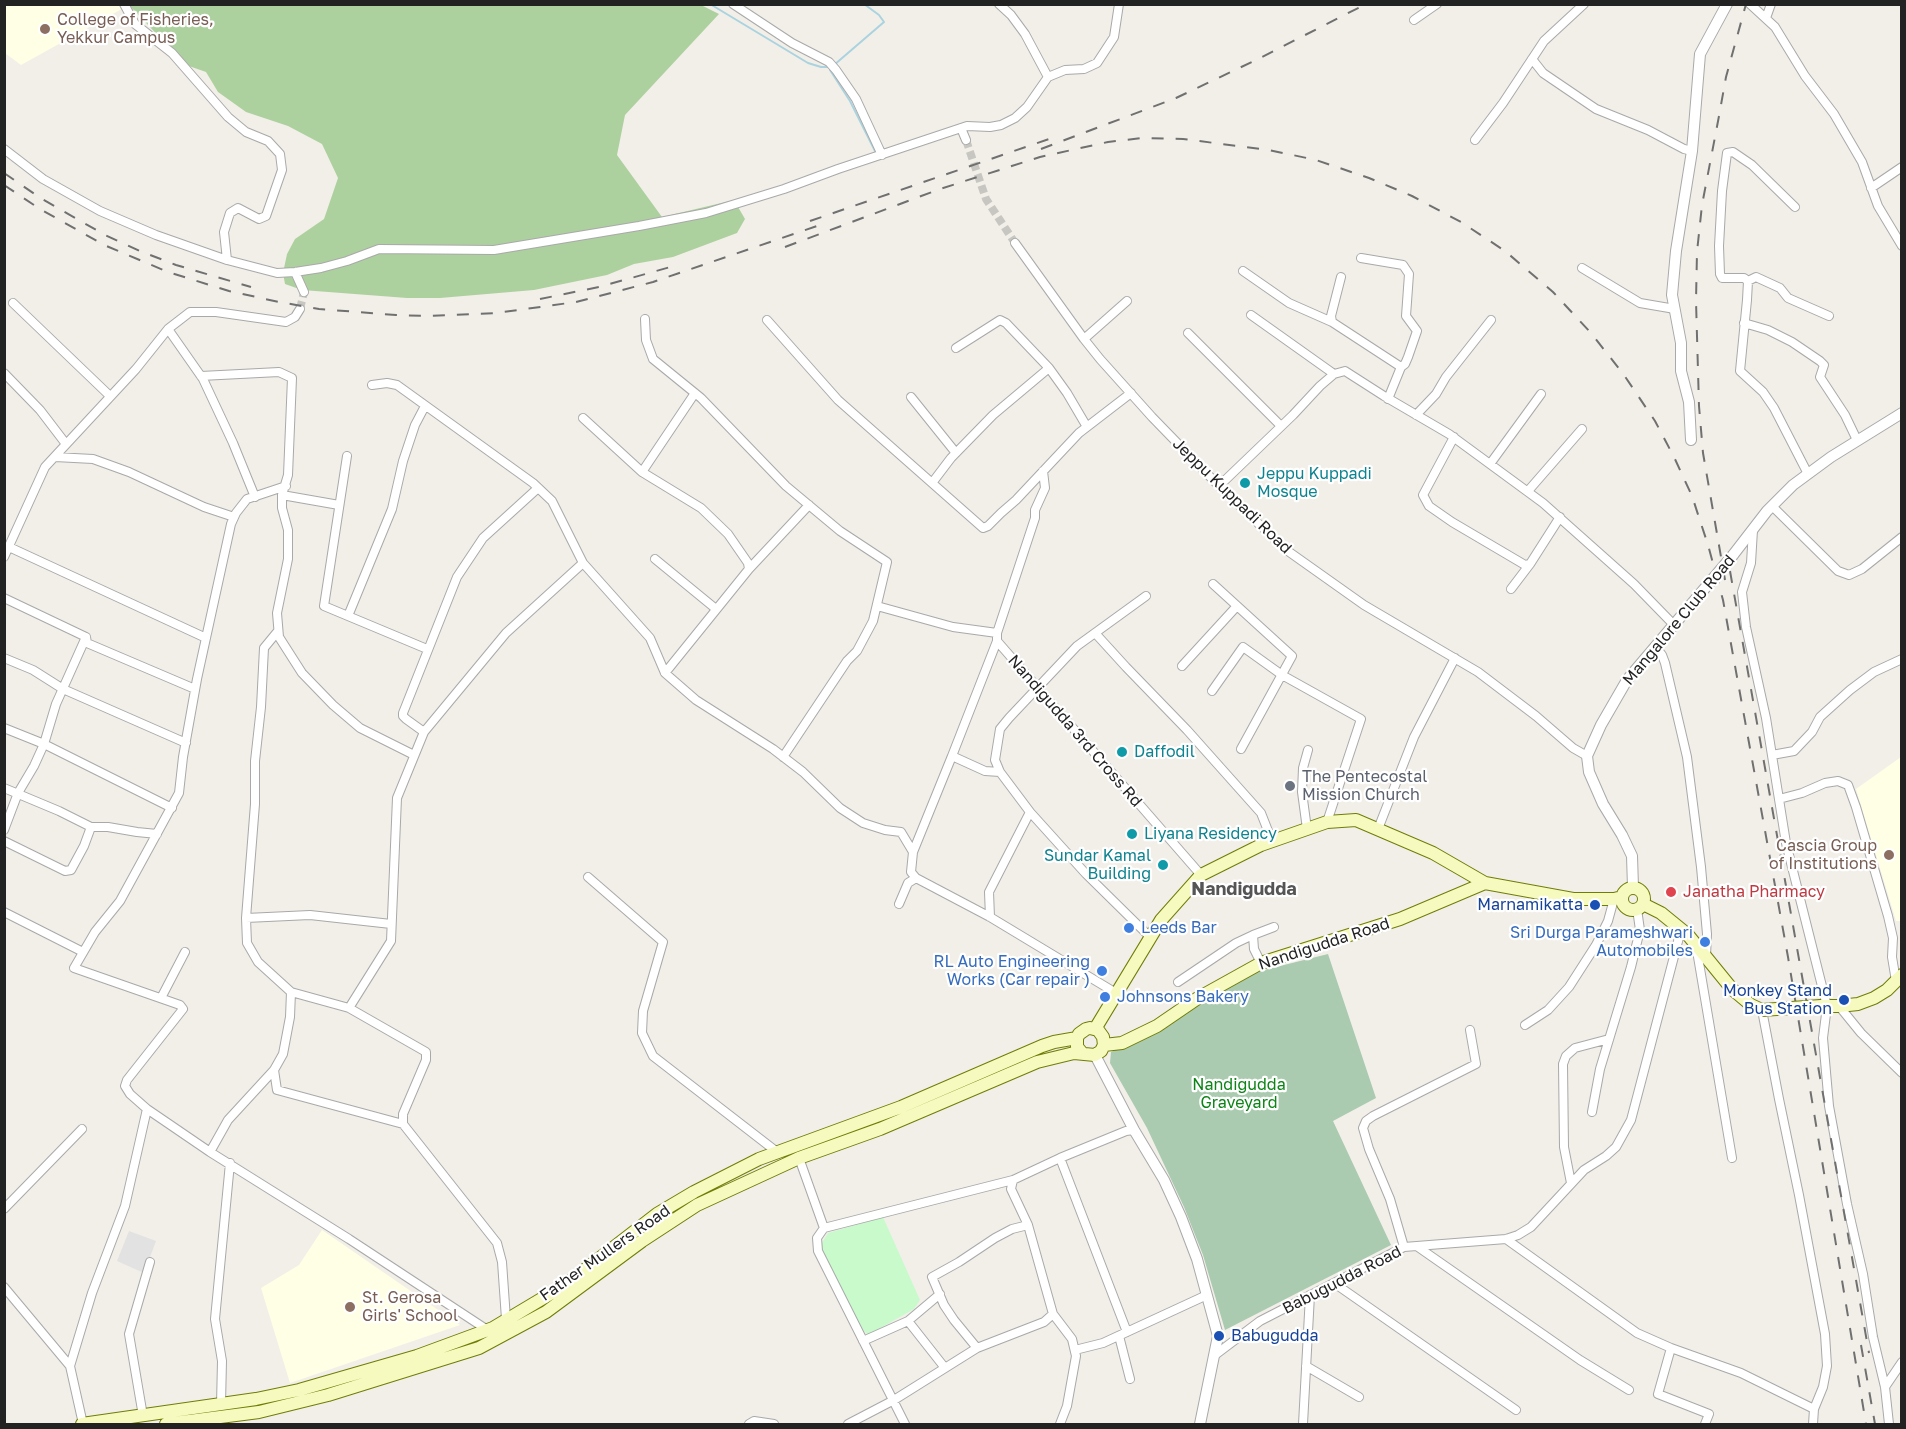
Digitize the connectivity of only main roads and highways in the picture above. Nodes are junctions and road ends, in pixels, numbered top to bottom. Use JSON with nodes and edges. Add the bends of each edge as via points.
{"nodes":[{"id":1,"x":1485,"y":883,"type":"junction"},
{"id":2,"x":1618,"y":898,"type":"junction"},
{"id":3,"x":1640,"y":907,"type":"junction"},
{"id":4,"x":1899,"y":978,"type":"edge"},
{"id":5,"x":1095,"y":1029,"type":"junction"},
{"id":6,"x":1077,"y":1038,"type":"junction"},
{"id":7,"x":1104,"y":1045,"type":"junction"},
{"id":8,"x":1089,"y":1055,"type":"junction"},
{"id":9,"x":491,"y":1335,"type":"junction"},
{"id":10,"x":224,"y":1421,"type":"edge"},
{"id":11,"x":130,"y":1422,"type":"edge"},
{"id":12,"x":82,"y":1424,"type":"edge"},
{"id":13,"x":166,"y":1425,"type":"edge"}],
"edges":[{"from":1,"to":2,"type":"main road","via":[[1573,899]]},
{"from":1,"to":5,"type":"main road","via":[[1433,853],[1356,820],[1327,822],[1261,845],[1201,875],[1161,920]]},
{"from":1,"to":7,"type":"main road","name":"Nandigudda Road","via":[[1400,919],[1260,963],[1157,1026],[1122,1043]]},
{"from":2,"to":3,"type":"main road","via":[[1633,910]]},
{"from":2,"to":3,"type":"main road","via":[[1626,890],[1638,889],[1643,894]]},
{"from":3,"to":4,"type":"main road","bridge":true,"via":[[1661,913],[1696,945],[1732,989],[1762,1010],[1858,1004],[1887,990]]},
{"from":5,"to":6,"type":"main road","via":[[1086,1029]]},
{"from":5,"to":7,"type":"main road","via":[[1104,1037]]},
{"from":6,"to":8,"type":"main road","via":[[1077,1047]]},
{"from":6,"to":9,"type":"main road","name":"Father Mullers Road","via":[[1042,1046],[901,1107],[759,1159],[694,1191],[565,1285],[506,1319]]},
{"from":7,"to":8,"type":"main road","via":[[1101,1051]]},
{"from":8,"to":9,"type":"main road","via":[[1063,1054],[1037,1062],[880,1129],[799,1158],[697,1205],[546,1312]]},
{"from":9,"to":10,"type":"main road","via":[[479,1348],[415,1369]]},
{"from":9,"to":11,"type":"main road","name":"Father Mullers Road","via":[[299,1390],[143,1416]]},
{"from":10,"to":13,"type":"main road"},
{"from":11,"to":12,"type":"main road","name":"Father Mullers Road"}]}
